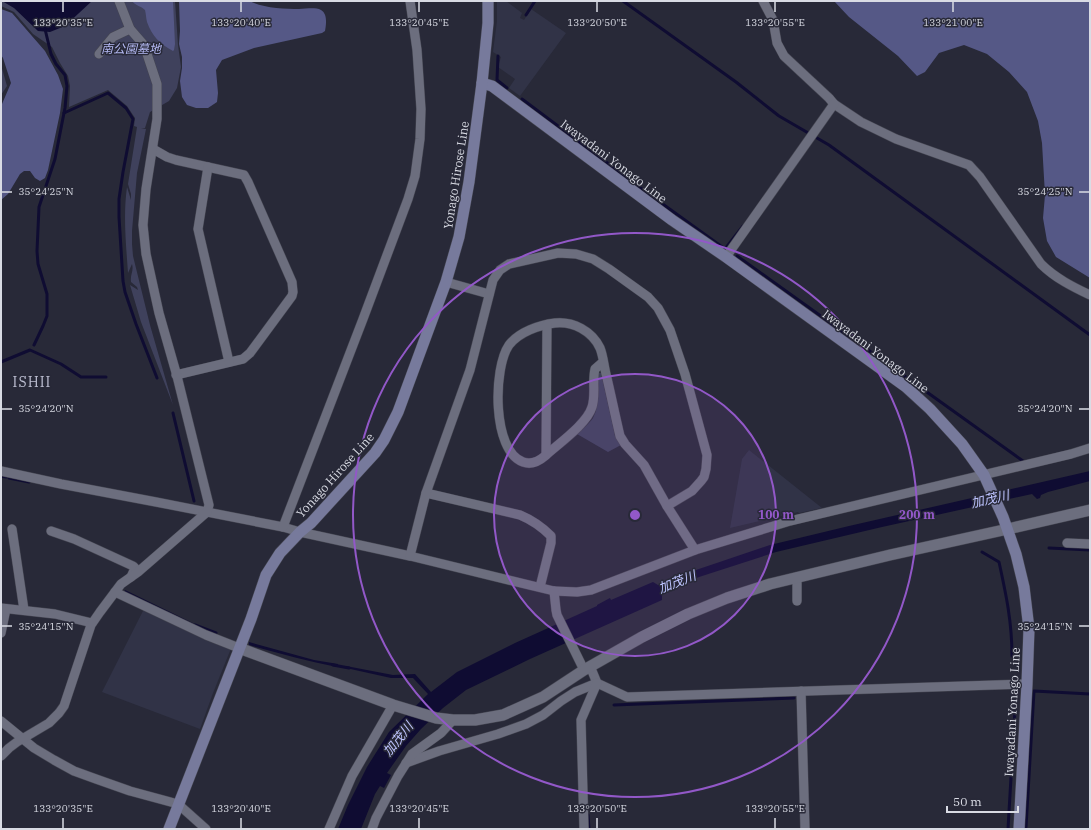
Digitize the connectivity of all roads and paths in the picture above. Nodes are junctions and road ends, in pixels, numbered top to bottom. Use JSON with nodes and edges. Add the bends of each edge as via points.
{"nodes":[{"id":1,"x":119,"y":1,"type":"edge"},
{"id":2,"x":410,"y":1,"type":"edge"},
{"id":3,"x":488,"y":1,"type":"edge"},
{"id":4,"x":762,"y":1,"type":"edge"},
{"id":5,"x":130,"y":29,"type":"junction"},
{"id":6,"x":99,"y":54,"type":"dead end"},
{"id":7,"x":482,"y":83,"type":"junction"},
{"id":8,"x":834,"y":104,"type":"junction"},
{"id":9,"x":153,"y":149,"type":"junction"},
{"id":10,"x":208,"y":167,"type":"junction"},
{"id":11,"x":726,"y":257,"type":"junction"},
{"id":12,"x":446,"y":282,"type":"junction"},
{"id":13,"x":489,"y":294,"type":"junction"},
{"id":14,"x":1090,"y":295,"type":"edge"},
{"id":15,"x":547,"y":325,"type":"junction"},
{"id":16,"x":229,"y":362,"type":"junction"},
{"id":17,"x":603,"y":362,"type":"junction"},
{"id":18,"x":176,"y":375,"type":"junction"},
{"id":19,"x":1090,"y":448,"type":"edge"},
{"id":20,"x":546,"y":455,"type":"junction"},
{"id":21,"x":1,"y":471,"type":"edge"},
{"id":22,"x":985,"y":478,"type":"junction"},
{"id":23,"x":426,"y":493,"type":"junction"},
{"id":24,"x":668,"y":506,"type":"junction"},
{"id":25,"x":1090,"y":510,"type":"edge"},
{"id":26,"x":207,"y":512,"type":"junction"},
{"id":27,"x":283,"y":527,"type":"junction"},
{"id":28,"x":12,"y":529,"type":"dead end"},
{"id":29,"x":1008,"y":529,"type":"junction"},
{"id":30,"x":51,"y":531,"type":"dead end"},
{"id":31,"x":300,"y":532,"type":"junction"},
{"id":32,"x":1067,"y":543,"type":"dead end"},
{"id":33,"x":1090,"y":544,"type":"edge"},
{"id":34,"x":695,"y":550,"type":"junction"},
{"id":35,"x":410,"y":556,"type":"junction"},
{"id":36,"x":131,"y":577,"type":"junction"},
{"id":37,"x":797,"y":577,"type":"junction"},
{"id":38,"x":540,"y":587,"type":"junction"},
{"id":39,"x":554,"y":591,"type":"junction"},
{"id":40,"x":115,"y":592,"type":"junction"},
{"id":41,"x":797,"y":601,"type":"dead end"},
{"id":42,"x":3,"y":608,"type":"edge"},
{"id":43,"x":24,"y":610,"type":"junction"},
{"id":44,"x":92,"y":623,"type":"junction"},
{"id":45,"x":1,"y":633,"type":"edge"},
{"id":46,"x":239,"y":648,"type":"junction"},
{"id":47,"x":585,"y":666,"type":"junction"},
{"id":48,"x":597,"y":683,"type":"junction"},
{"id":49,"x":1027,"y":684,"type":"junction"},
{"id":50,"x":801,"y":691,"type":"junction"},
{"id":51,"x":397,"y":706,"type":"junction"},
{"id":52,"x":453,"y":720,"type":"junction"},
{"id":53,"x":1,"y":721,"type":"edge"},
{"id":54,"x":22,"y":738,"type":"junction"},
{"id":55,"x":1,"y":756,"type":"edge"},
{"id":56,"x":406,"y":763,"type":"junction"},
{"id":57,"x":178,"y":804,"type":"junction"},
{"id":58,"x":169,"y":829,"type":"edge"},
{"id":59,"x":206,"y":829,"type":"edge"},
{"id":60,"x":329,"y":829,"type":"edge"},
{"id":61,"x":372,"y":829,"type":"edge"},
{"id":62,"x":584,"y":829,"type":"edge"},
{"id":63,"x":805,"y":829,"type":"edge"},
{"id":64,"x":1018,"y":829,"type":"edge"}],
"edges":[{"from":1,"to":5,"type":"street"},
{"from":2,"to":27,"type":"street","via":[[421,109],[415,176]]},
{"from":3,"to":7,"type":"main road","name":"Yonago Hirose Line"},
{"from":4,"to":8,"type":"street","via":[[773,20],[777,43],[784,56]]},
{"from":5,"to":6,"type":"street","via":[[113,37]]},
{"from":5,"to":9,"type":"street","via":[[144,45],[157,84],[157,119]]},
{"from":7,"to":11,"type":"main road","name":"Iwayadani Yonago Line","via":[[492,86]]},
{"from":7,"to":12,"type":"main road","name":"Yonago Hirose Line","via":[[469,182],[459,237]]},
{"from":8,"to":11,"type":"street"},
{"from":8,"to":14,"type":"street","via":[[861,122],[896,139],[969,165],[1042,264],[1058,278]]},
{"from":9,"to":10,"type":"street","via":[[166,157]]},
{"from":9,"to":18,"type":"street","via":[[143,225],[146,254],[159,314]]},
{"from":10,"to":16,"type":"street","via":[[198,229]]},
{"from":10,"to":16,"type":"street","via":[[244,175],[292,282],[292,296],[250,353],[243,359]]},
{"from":11,"to":22,"type":"main road","name":"Iwayadani Yonago Line","via":[[906,387],[962,444]]},
{"from":12,"to":13,"type":"street"},
{"from":12,"to":31,"type":"main road","name":"Yonago Hirose Line","via":[[398,412],[384,440],[366,464]]},
{"from":13,"to":23,"type":"street","via":[[470,370]]},
{"from":13,"to":24,"type":"street","via":[[493,280],[500,270],[509,264],[558,253],[576,254],[593,259],[609,269],[658,308],[670,330],[685,374],[707,455],[706,469],[701,481],[692,491]]},
{"from":15,"to":17,"type":"street","via":[[564,323],[588,332],[600,348]]},
{"from":15,"to":20,"type":"street"},
{"from":15,"to":20,"type":"street","via":[[525,333],[509,346],[504,355],[498,395],[502,436],[514,456],[519,461],[532,463]]},
{"from":16,"to":18,"type":"street"},
{"from":17,"to":20,"type":"street","via":[[595,369],[593,406],[589,413],[582,424]]},
{"from":17,"to":24,"type":"street","via":[[620,436],[644,465]]},
{"from":18,"to":26,"type":"street","via":[[209,505]]},
{"from":19,"to":22,"type":"street"},
{"from":21,"to":26,"type":"street"},
{"from":22,"to":29,"type":"main road","name":"Iwayadani Yonago Line"},
{"from":22,"to":34,"type":"street","via":[[790,521]]},
{"from":23,"to":35,"type":"street"},
{"from":23,"to":38,"type":"street","via":[[520,515],[544,529],[551,536],[551,543]]},
{"from":24,"to":34,"type":"street"},
{"from":25,"to":29,"type":"street"},
{"from":26,"to":27,"type":"street"},
{"from":26,"to":36,"type":"street"},
{"from":27,"to":31,"type":"street"},
{"from":28,"to":43,"type":"street"},
{"from":29,"to":37,"type":"street"},
{"from":29,"to":49,"type":"main road","name":"Iwayadani Yonago Line","via":[[1024,587],[1029,629]]},
{"from":30,"to":36,"type":"street","via":[[133,566],[135,568]]},
{"from":31,"to":35,"type":"street"},
{"from":31,"to":46,"type":"main road","name":"Yonago Hirose Line","via":[[280,553],[266,575]]},
{"from":32,"to":33,"type":"street"},
{"from":34,"to":39,"type":"street","via":[[591,590]]},
{"from":35,"to":38,"type":"street"},
{"from":36,"to":40,"type":"street","via":[[120,584]]},
{"from":37,"to":41,"type":"street"},
{"from":37,"to":47,"type":"street","via":[[734,596],[688,614]]},
{"from":38,"to":39,"type":"street"},
{"from":39,"to":47,"type":"street","via":[[557,615]]},
{"from":40,"to":44,"type":"street"},
{"from":40,"to":46,"type":"street"},
{"from":42,"to":43,"type":"street"},
{"from":42,"to":45,"type":"street"},
{"from":43,"to":44,"type":"street"},
{"from":44,"to":54,"type":"street","via":[[64,706],[48,724]]},
{"from":46,"to":51,"type":"street"},
{"from":46,"to":57,"type":"main road","name":"Yonago Hirose Line"},
{"from":47,"to":48,"type":"street"},
{"from":47,"to":52,"type":"street","via":[[543,698],[503,716]]},
{"from":48,"to":50,"type":"street","via":[[627,697]]},
{"from":48,"to":56,"type":"street","via":[[575,692],[526,724]]},
{"from":48,"to":62,"type":"street","via":[[581,720]]},
{"from":49,"to":50,"type":"street"},
{"from":49,"to":64,"type":"main road","name":"Iwayadani Yonago Line"},
{"from":50,"to":63,"type":"street"},
{"from":51,"to":52,"type":"street","via":[[436,718]]},
{"from":51,"to":60,"type":"street","via":[[352,776]]},
{"from":52,"to":56,"type":"street","via":[[441,734],[412,754]]},
{"from":53,"to":54,"type":"street"},
{"from":54,"to":55,"type":"street"},
{"from":54,"to":57,"type":"street","via":[[74,771],[130,791]]},
{"from":56,"to":61,"type":"street"},
{"from":57,"to":58,"type":"main road","name":"Yonago Hirose Line"},
{"from":57,"to":59,"type":"street"}]}
